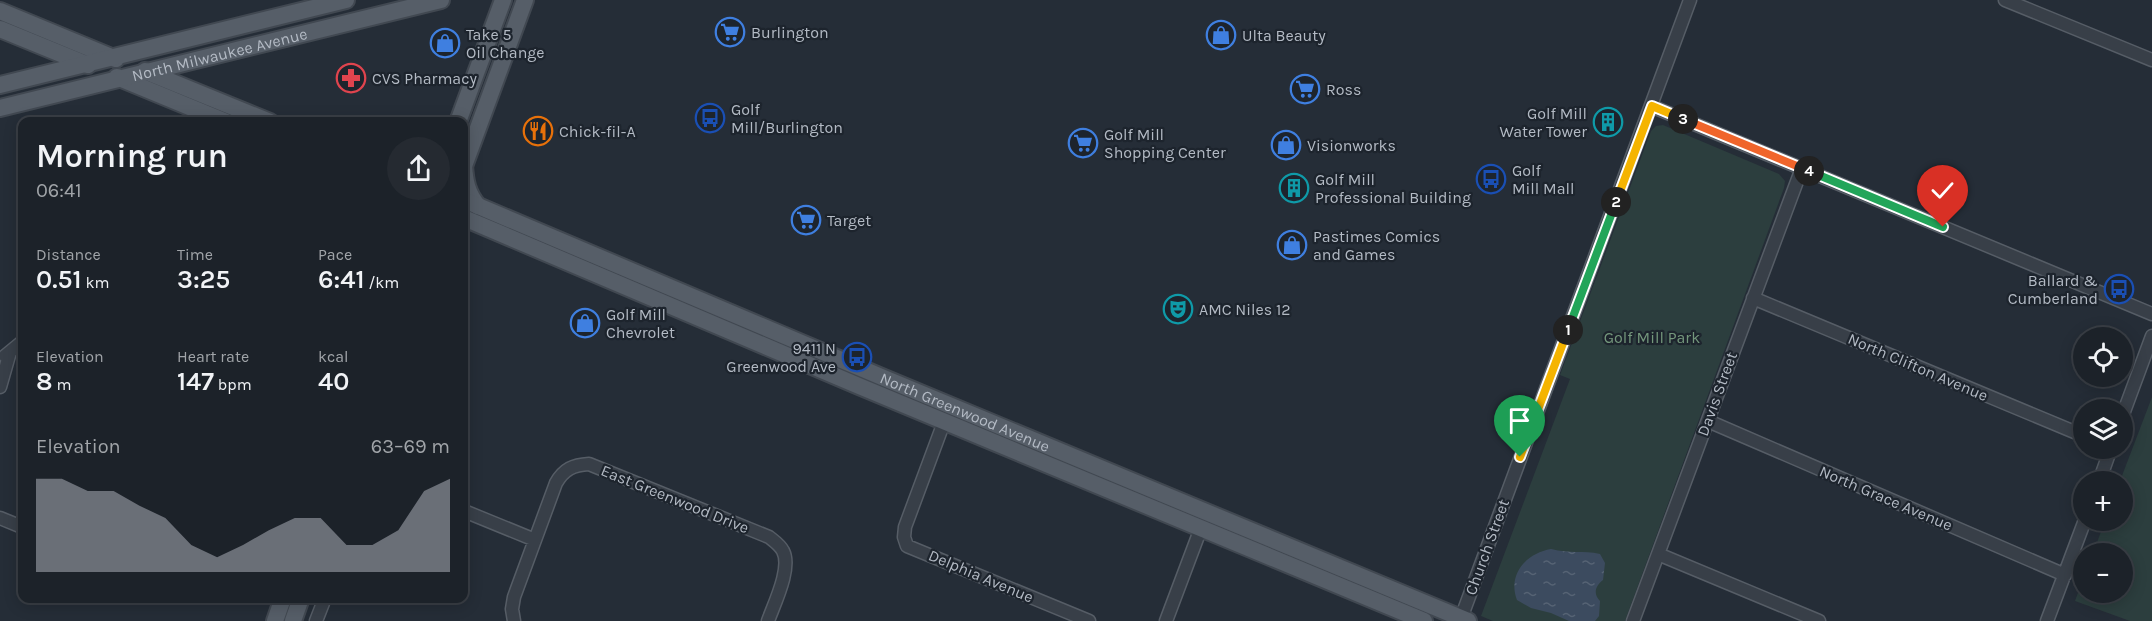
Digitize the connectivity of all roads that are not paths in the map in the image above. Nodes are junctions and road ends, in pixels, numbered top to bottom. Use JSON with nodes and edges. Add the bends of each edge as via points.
{"nodes":[{"id":1,"x":346,"y":0,"type":"edge"},
{"id":2,"x":441,"y":0,"type":"edge"},
{"id":3,"x":503,"y":0,"type":"edge"},
{"id":4,"x":525,"y":0,"type":"edge"},
{"id":5,"x":1690,"y":0,"type":"edge"},
{"id":6,"x":2005,"y":0,"type":"edge"},
{"id":7,"x":0,"y":11,"type":"edge"},
{"id":8,"x":0,"y":29,"type":"edge"},
{"id":9,"x":32,"y":42,"type":"junction"},
{"id":10,"x":113,"y":57,"type":"junction"},
{"id":11,"x":2152,"y":60,"type":"edge"},
{"id":12,"x":193,"y":61,"type":"junction"},
{"id":13,"x":85,"y":64,"type":"junction"},
{"id":14,"x":148,"y":72,"type":"junction"},
{"id":15,"x":40,"y":75,"type":"junction"},
{"id":16,"x":120,"y":78,"type":"junction"},
{"id":17,"x":0,"y":85,"type":"edge"},
{"id":18,"x":200,"y":93,"type":"junction"},
{"id":19,"x":1652,"y":106,"type":"junction"},
{"id":20,"x":0,"y":108,"type":"edge"},
{"id":21,"x":196,"y":116,"type":"edge"},
{"id":22,"x":258,"y":117,"type":"edge"},
{"id":23,"x":460,"y":117,"type":"edge"},
{"id":24,"x":468,"y":155,"type":"edge"},
{"id":25,"x":1802,"y":168,"type":"junction"},
{"id":26,"x":471,"y":203,"type":"edge"},
{"id":27,"x":468,"y":220,"type":"edge"},
{"id":28,"x":468,"y":226,"type":"edge"},
{"id":29,"x":495,"y":231,"type":"junction"},
{"id":30,"x":1753,"y":298,"type":"junction"},
{"id":31,"x":2152,"y":314,"type":"edge"},
{"id":32,"x":2152,"y":336,"type":"edge"},
{"id":33,"x":18,"y":345,"type":"edge"},
{"id":34,"x":5,"y":356,"type":"edge"},
{"id":35,"x":0,"y":387,"type":"edge"},
{"id":36,"x":2129,"y":399,"type":"edge"},
{"id":37,"x":1708,"y":421,"type":"junction"},
{"id":38,"x":944,"y":422,"type":"junction"},
{"id":39,"x":2073,"y":430,"type":"edge"},
{"id":40,"x":468,"y":513,"type":"edge"},
{"id":41,"x":0,"y":518,"type":"edge"},
{"id":42,"x":18,"y":525,"type":"edge"},
{"id":43,"x":1201,"y":528,"type":"junction"},
{"id":44,"x":2081,"y":531,"type":"edge"},
{"id":45,"x":534,"y":540,"type":"junction"},
{"id":46,"x":1658,"y":554,"type":"junction"},
{"id":47,"x":2065,"y":575,"type":"junction"},
{"id":48,"x":281,"y":603,"type":"edge"},
{"id":49,"x":299,"y":603,"type":"edge"},
{"id":50,"x":322,"y":603,"type":"edge"},
{"id":51,"x":1463,"y":620,"type":"edge"},
{"id":52,"x":275,"y":621,"type":"edge"},
{"id":53,"x":293,"y":621,"type":"edge"},
{"id":54,"x":316,"y":621,"type":"edge"},
{"id":55,"x":514,"y":621,"type":"edge"},
{"id":56,"x":768,"y":621,"type":"edge"},
{"id":57,"x":1089,"y":621,"type":"edge"},
{"id":58,"x":1166,"y":621,"type":"edge"},
{"id":59,"x":1424,"y":621,"type":"edge"},
{"id":60,"x":1633,"y":621,"type":"edge"},
{"id":61,"x":1819,"y":621,"type":"edge"},
{"id":62,"x":2047,"y":621,"type":"edge"}],
"edges":[{"from":1,"to":10,"type":"main road","name":"North Milwaukee Avenue"},
{"from":2,"to":12,"type":"main road","name":"North Milwaukee Avenue"},
{"from":3,"to":23,"type":"main road"},
{"from":4,"to":24,"type":"main road"},
{"from":5,"to":19,"type":"street","name":"Church Street"},
{"from":6,"to":11,"type":"street"},
{"from":7,"to":10,"type":"main road"},
{"from":8,"to":9,"type":"main road"},
{"from":9,"to":13,"type":"main road"},
{"from":9,"to":15,"type":"main road","via":[[43,58]]},
{"from":10,"to":13,"type":"main road","name":"North Milwaukee Avenue"},
{"from":10,"to":14,"type":"main road"},
{"from":12,"to":14,"type":"main road","name":"North Milwaukee Avenue"},
{"from":12,"to":18,"type":"main road","via":[[189,82]]},
{"from":13,"to":15,"type":"main road","name":"North Milwaukee Avenue"},
{"from":13,"to":16,"type":"main road"},
{"from":14,"to":16,"type":"main road","name":"North Milwaukee Avenue"},
{"from":14,"to":18,"type":"main road"},
{"from":15,"to":17,"type":"main road","name":"North Milwaukee Avenue"},
{"from":16,"to":20,"type":"main road","name":"North Milwaukee Avenue"},
{"from":16,"to":21,"type":"main road"},
{"from":18,"to":22,"type":"main road"},
{"from":19,"to":25,"type":"street"},
{"from":19,"to":51,"type":"street","name":"Church Street"},
{"from":25,"to":30,"type":"street","name":"Davis Street"},
{"from":25,"to":31,"type":"street"},
{"from":26,"to":51,"type":"main road","name":"North Greenwood Avenue"},
{"from":27,"to":29,"type":"main road","name":"North Greenwood Avenue"},
{"from":28,"to":29,"type":"main road"},
{"from":29,"to":38,"type":"main road","name":"North Greenwood Avenue"},
{"from":30,"to":37,"type":"street","name":"Davis Street"},
{"from":30,"to":39,"type":"street","name":"North Clifton Avenue"},
{"from":32,"to":36,"type":"street"},
{"from":33,"to":34,"type":"street"},
{"from":34,"to":35,"type":"street"},
{"from":37,"to":46,"type":"street","name":"Davis Street"},
{"from":37,"to":47,"type":"street","name":"North Grace Avenue"},
{"from":38,"to":43,"type":"main road","name":"North Greenwood Avenue"},
{"from":38,"to":57,"type":"street","name":"Delphia Avenue","via":[[905,527],[907,546]]},
{"from":40,"to":45,"type":"street"},
{"from":41,"to":42,"type":"street"},
{"from":43,"to":58,"type":"street"},
{"from":43,"to":59,"type":"main road","name":"North Greenwood Avenue"},
{"from":44,"to":47,"type":"street"},
{"from":45,"to":55,"type":"street","name":"East Greenwood Drive","via":[[514,597]]},
{"from":45,"to":56,"type":"street","name":"East Greenwood Drive","via":[[561,475],[574,465],[589,464],[770,537],[778,544],[786,561]]},
{"from":46,"to":60,"type":"street","name":"Davis Street"},
{"from":46,"to":61,"type":"street"},
{"from":47,"to":62,"type":"street"},
{"from":48,"to":52,"type":"main road"},
{"from":49,"to":53,"type":"main road"},
{"from":50,"to":54,"type":"street"}]}
